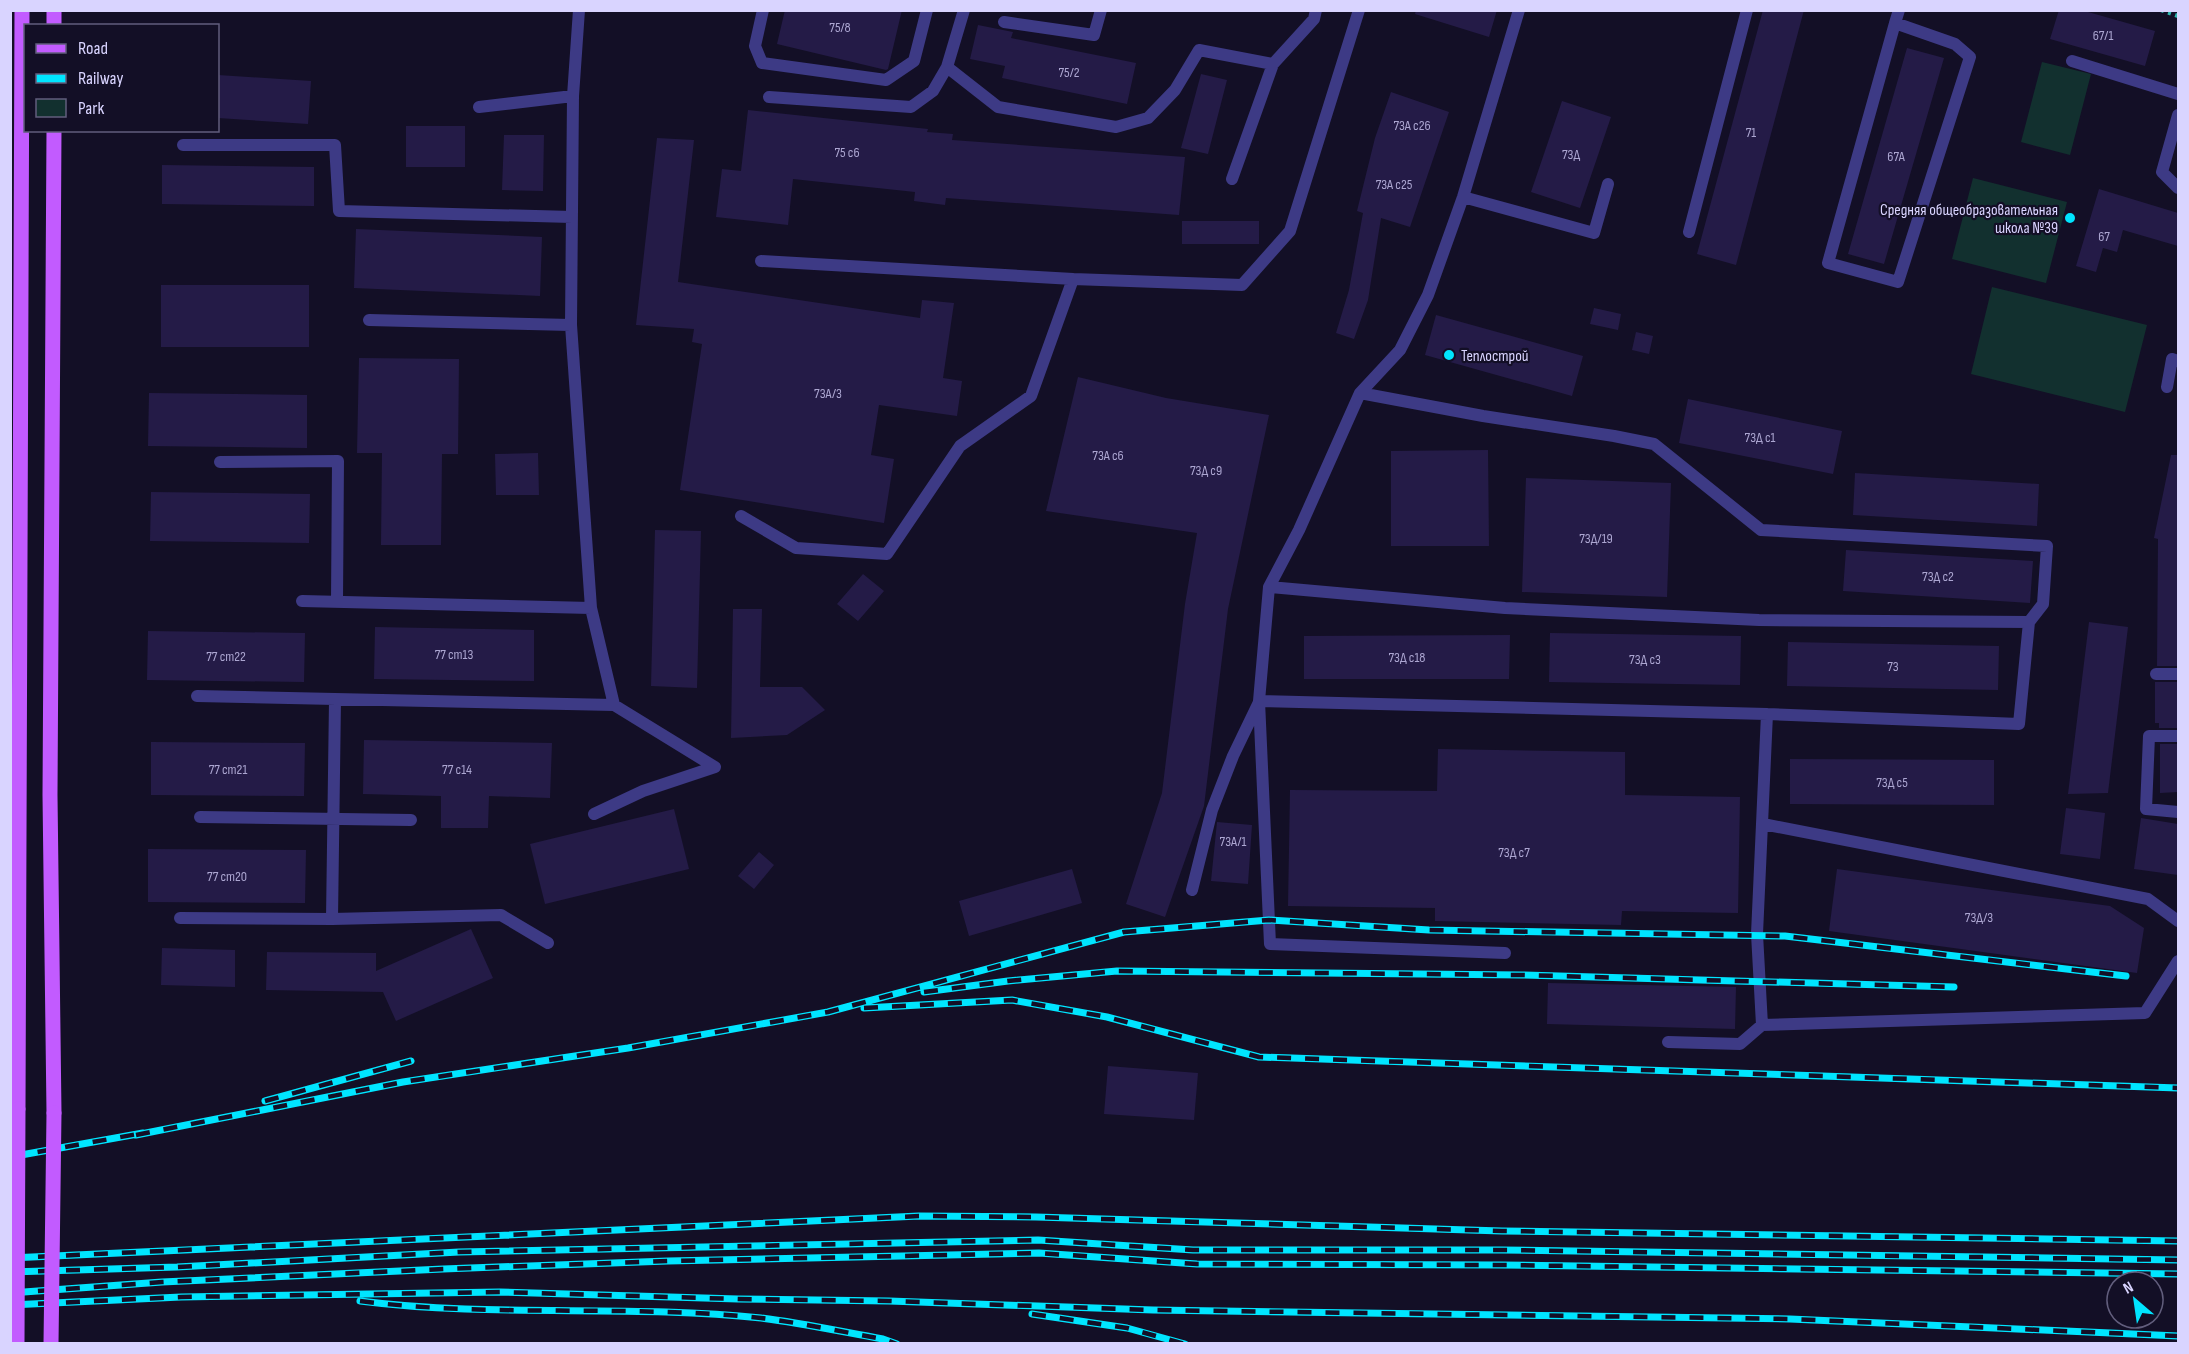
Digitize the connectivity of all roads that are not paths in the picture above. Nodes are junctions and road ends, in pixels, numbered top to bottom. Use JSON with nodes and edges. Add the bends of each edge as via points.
{"nodes":[{"id":1,"x":22,"y":10,"type":"edge"},
{"id":2,"x":579,"y":10,"type":"edge"},
{"id":3,"x":763,"y":10,"type":"edge"},
{"id":4,"x":927,"y":10,"type":"edge"},
{"id":5,"x":964,"y":10,"type":"edge"},
{"id":6,"x":1101,"y":10,"type":"edge"},
{"id":7,"x":1316,"y":10,"type":"edge"},
{"id":8,"x":1359,"y":10,"type":"edge"},
{"id":9,"x":1519,"y":10,"type":"edge"},
{"id":10,"x":1747,"y":10,"type":"edge"},
{"id":11,"x":1899,"y":10,"type":"edge"},
{"id":12,"x":1004,"y":22,"type":"dead end"},
{"id":13,"x":1895,"y":23,"type":"junction"},
{"id":14,"x":2072,"y":61,"type":"dead end"},
{"id":15,"x":1273,"y":64,"type":"junction"},
{"id":16,"x":947,"y":67,"type":"junction"},
{"id":17,"x":2178,"y":94,"type":"edge"},
{"id":18,"x":573,"y":96,"type":"junction"},
{"id":19,"x":769,"y":97,"type":"dead end"},
{"id":20,"x":479,"y":106,"type":"dead end"},
{"id":21,"x":2178,"y":115,"type":"edge"},
{"id":22,"x":54,"y":132,"type":"edge"},
{"id":23,"x":183,"y":145,"type":"dead end"},
{"id":24,"x":16,"y":163,"type":"edge"},
{"id":25,"x":1232,"y":179,"type":"dead end"},
{"id":26,"x":1608,"y":184,"type":"dead end"},
{"id":27,"x":2178,"y":188,"type":"edge"},
{"id":28,"x":1463,"y":197,"type":"junction"},
{"id":29,"x":572,"y":217,"type":"junction"},
{"id":30,"x":1689,"y":232,"type":"dead end"},
{"id":31,"x":761,"y":261,"type":"dead end"},
{"id":32,"x":1073,"y":279,"type":"junction"},
{"id":33,"x":369,"y":320,"type":"dead end"},
{"id":34,"x":571,"y":325,"type":"junction"},
{"id":35,"x":2178,"y":361,"type":"edge"},
{"id":36,"x":2167,"y":387,"type":"dead end"},
{"id":37,"x":1360,"y":393,"type":"junction"},
{"id":38,"x":220,"y":462,"type":"dead end"},
{"id":39,"x":741,"y":516,"type":"dead end"},
{"id":40,"x":1269,"y":587,"type":"junction"},
{"id":41,"x":302,"y":601,"type":"dead end"},
{"id":42,"x":337,"y":601,"type":"junction"},
{"id":43,"x":591,"y":608,"type":"junction"},
{"id":44,"x":2029,"y":622,"type":"junction"},
{"id":45,"x":2156,"y":674,"type":"dead end"},
{"id":46,"x":2178,"y":674,"type":"edge"},
{"id":47,"x":198,"y":696,"type":"dead end"},
{"id":48,"x":335,"y":700,"type":"junction"},
{"id":49,"x":1259,"y":701,"type":"junction"},
{"id":50,"x":614,"y":705,"type":"junction"},
{"id":51,"x":1767,"y":714,"type":"junction"},
{"id":52,"x":2178,"y":736,"type":"edge"},
{"id":53,"x":2178,"y":812,"type":"edge"},
{"id":54,"x":594,"y":814,"type":"dead end"},
{"id":55,"x":201,"y":817,"type":"dead end"},
{"id":56,"x":332,"y":817,"type":"junction"},
{"id":57,"x":411,"y":820,"type":"dead end"},
{"id":58,"x":1763,"y":824,"type":"junction"},
{"id":59,"x":1192,"y":890,"type":"dead end"},
{"id":60,"x":180,"y":918,"type":"dead end"},
{"id":61,"x":332,"y":919,"type":"junction"},
{"id":62,"x":2178,"y":921,"type":"edge"},
{"id":63,"x":548,"y":943,"type":"dead end"},
{"id":64,"x":1505,"y":953,"type":"dead end"},
{"id":65,"x":2178,"y":961,"type":"edge"},
{"id":66,"x":1762,"y":1025,"type":"junction"},
{"id":67,"x":1668,"y":1042,"type":"dead end"},
{"id":68,"x":17,"y":1344,"type":"edge"},
{"id":69,"x":51,"y":1344,"type":"edge"}],
"edges":[{"from":1,"to":24,"type":"main road"},
{"from":2,"to":18,"type":"lane"},
{"from":3,"to":4,"type":"lane","via":[[756,46],[762,63],[886,80],[914,61]]},
{"from":5,"to":16,"type":"lane"},
{"from":6,"to":12,"type":"lane","via":[[1094,35]]},
{"from":7,"to":15,"type":"lane","via":[[1314,19]]},
{"from":8,"to":32,"type":"lane","via":[[1290,231],[1242,285]]},
{"from":9,"to":28,"type":"lane"},
{"from":10,"to":30,"type":"lane"},
{"from":11,"to":13,"type":"lane"},
{"from":13,"to":13,"type":"lane","via":[[1828,263],[1898,282],[1970,57],[1955,44]]},
{"from":14,"to":17,"type":"lane"},
{"from":15,"to":16,"type":"lane","via":[[1199,50],[1175,90],[1148,118],[1116,127],[998,107]]},
{"from":15,"to":25,"type":"lane"},
{"from":16,"to":19,"type":"lane","via":[[933,91],[911,107]]},
{"from":18,"to":20,"type":"lane"},
{"from":18,"to":29,"type":"lane"},
{"from":21,"to":27,"type":"lane","via":[[2162,172]]},
{"from":22,"to":69,"type":"main road","bridge":true},
{"from":23,"to":29,"type":"lane","via":[[335,145],[339,211]]},
{"from":24,"to":68,"type":"main road","bridge":true},
{"from":26,"to":28,"type":"lane","via":[[1594,232]]},
{"from":28,"to":37,"type":"lane","via":[[1428,296],[1400,350]]},
{"from":29,"to":34,"type":"lane"},
{"from":31,"to":32,"type":"lane"},
{"from":32,"to":39,"type":"lane","via":[[1031,396],[960,446],[887,554],[796,548]]},
{"from":33,"to":34,"type":"lane"},
{"from":34,"to":43,"type":"lane"},
{"from":35,"to":36,"type":"lane","via":[[2172,359]]},
{"from":37,"to":40,"type":"lane"},
{"from":37,"to":44,"type":"lane","via":[[1653,444],[1761,530],[2047,546],[2043,604]]},
{"from":38,"to":42,"type":"lane","via":[[339,461]]},
{"from":40,"to":44,"type":"lane","via":[[1505,608],[1759,620]]},
{"from":40,"to":49,"type":"lane"},
{"from":41,"to":42,"type":"lane"},
{"from":42,"to":43,"type":"lane"},
{"from":43,"to":50,"type":"lane"},
{"from":44,"to":51,"type":"lane","via":[[2019,724]]},
{"from":45,"to":46,"type":"lane"},
{"from":47,"to":48,"type":"lane"},
{"from":48,"to":50,"type":"lane"},
{"from":48,"to":56,"type":"lane"},
{"from":49,"to":51,"type":"lane"},
{"from":49,"to":59,"type":"lane","via":[[1212,810]]},
{"from":49,"to":64,"type":"lane","via":[[1270,944]]},
{"from":50,"to":54,"type":"lane","via":[[715,767],[642,790]]},
{"from":51,"to":58,"type":"lane"},
{"from":52,"to":53,"type":"lane","via":[[2149,736],[2146,809]]},
{"from":55,"to":56,"type":"lane"},
{"from":56,"to":57,"type":"lane"},
{"from":56,"to":61,"type":"lane"},
{"from":58,"to":62,"type":"lane","via":[[2148,899]]},
{"from":58,"to":66,"type":"lane","via":[[1757,934]]},
{"from":60,"to":61,"type":"lane"},
{"from":61,"to":63,"type":"lane","via":[[501,915]]},
{"from":65,"to":66,"type":"lane","via":[[2145,1013]]},
{"from":66,"to":67,"type":"lane","via":[[1740,1044]]}]}
